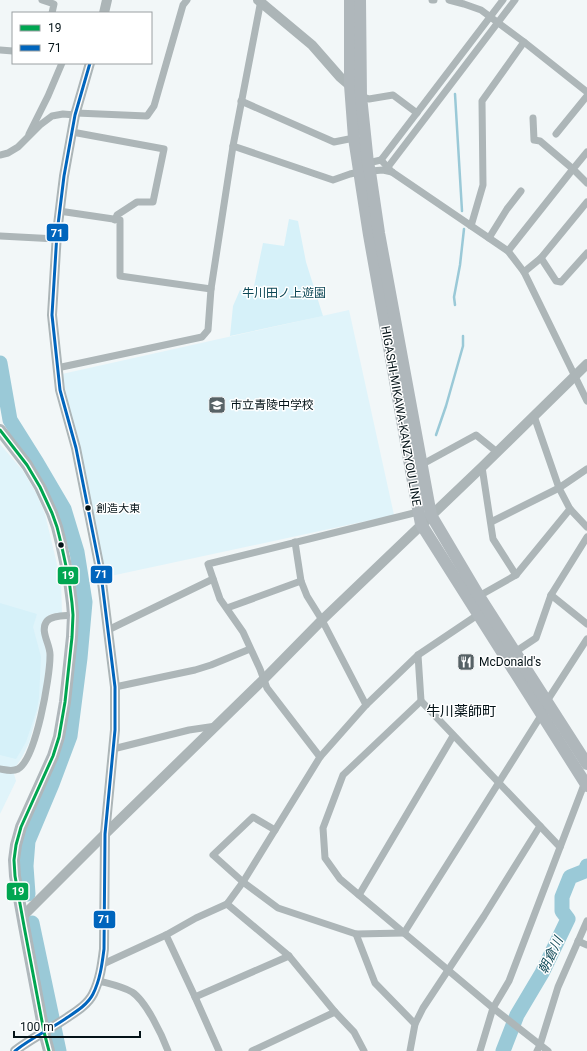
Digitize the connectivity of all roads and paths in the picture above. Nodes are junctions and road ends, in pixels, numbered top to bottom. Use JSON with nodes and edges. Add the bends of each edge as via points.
{"nodes":[{"id":1,"x":42,"y":0,"type":"edge"},
{"id":2,"x":107,"y":0,"type":"edge"},
{"id":3,"x":187,"y":0,"type":"edge"},
{"id":4,"x":350,"y":0,"type":"edge"},
{"id":5,"x":360,"y":0,"type":"edge"},
{"id":6,"x":449,"y":0,"type":"edge"},
{"id":7,"x":503,"y":0,"type":"edge"},
{"id":8,"x":515,"y":0,"type":"edge"},
{"id":9,"x":260,"y":1,"type":"edge"},
{"id":10,"x":55,"y":2,"type":"edge"},
{"id":11,"x":465,"y":2,"type":"edge"},
{"id":12,"x":52,"y":12,"type":"edge"},
{"id":13,"x":104,"y":12,"type":"edge"},
{"id":14,"x":490,"y":17,"type":"junction"},
{"id":15,"x":498,"y":23,"type":"junction"},
{"id":16,"x":524,"y":42,"type":"junction"},
{"id":17,"x":0,"y":50,"type":"edge"},
{"id":18,"x":12,"y":51,"type":"edge"},
{"id":19,"x":62,"y":64,"type":"edge"},
{"id":20,"x":90,"y":64,"type":"edge"},
{"id":21,"x":350,"y":85,"type":"junction"},
{"id":22,"x":587,"y":92,"type":"edge"},
{"id":23,"x":361,"y":96,"type":"junction"},
{"id":24,"x":587,"y":96,"type":"edge"},
{"id":25,"x":241,"y":101,"type":"junction"},
{"id":26,"x":417,"y":113,"type":"junction"},
{"id":27,"x":75,"y":114,"type":"junction"},
{"id":28,"x":533,"y":118,"type":"dead end"},
{"id":29,"x":72,"y":132,"type":"junction"},
{"id":30,"x":556,"y":134,"type":"dead end"},
{"id":31,"x":354,"y":138,"type":"junction"},
{"id":32,"x":26,"y":139,"type":"junction"},
{"id":33,"x":233,"y":146,"type":"junction"},
{"id":34,"x":587,"y":152,"type":"edge"},
{"id":35,"x":0,"y":155,"type":"edge"},
{"id":36,"x":381,"y":160,"type":"junction"},
{"id":37,"x":365,"y":169,"type":"junction"},
{"id":38,"x":573,"y":169,"type":"junction"},
{"id":39,"x":390,"y":170,"type":"junction"},
{"id":40,"x":587,"y":183,"type":"edge"},
{"id":41,"x":521,"y":191,"type":"dead end"},
{"id":42,"x":586,"y":207,"type":"edge"},
{"id":43,"x":59,"y":211,"type":"junction"},
{"id":44,"x":115,"y":220,"type":"junction"},
{"id":45,"x":471,"y":226,"type":"junction"},
{"id":46,"x":0,"y":236,"type":"edge"},
{"id":47,"x":489,"y":238,"type":"junction"},
{"id":48,"x":57,"y":239,"type":"junction"},
{"id":49,"x":508,"y":251,"type":"junction"},
{"id":50,"x":587,"y":253,"type":"edge"},
{"id":51,"x":541,"y":258,"type":"junction"},
{"id":52,"x":524,"y":272,"type":"junction"},
{"id":53,"x":211,"y":289,"type":"junction"},
{"id":54,"x":587,"y":364,"type":"edge"},
{"id":55,"x":58,"y":368,"type":"junction"},
{"id":56,"x":575,"y":376,"type":"junction"},
{"id":57,"x":587,"y":401,"type":"edge"},
{"id":58,"x":534,"y":416,"type":"junction"},
{"id":59,"x":0,"y":430,"type":"edge"},
{"id":60,"x":497,"y":452,"type":"junction"},
{"id":61,"x":421,"y":465,"type":"junction"},
{"id":62,"x":482,"y":467,"type":"junction"},
{"id":63,"x":587,"y":469,"type":"edge"},
{"id":64,"x":559,"y":488,"type":"junction"},
{"id":65,"x":570,"y":509,"type":"junction"},
{"id":66,"x":431,"y":515,"type":"junction"},
{"id":67,"x":420,"y":518,"type":"junction"},
{"id":68,"x":491,"y":522,"type":"junction"},
{"id":69,"x":587,"y":527,"type":"edge"},
{"id":70,"x":587,"y":537,"type":"edge"},
{"id":71,"x":295,"y":542,"type":"junction"},
{"id":72,"x":516,"y":575,"type":"junction"},
{"id":73,"x":213,"y":579,"type":"junction"},
{"id":74,"x":301,"y":581,"type":"junction"},
{"id":75,"x":479,"y":596,"type":"junction"},
{"id":76,"x":551,"y":596,"type":"junction"},
{"id":77,"x":227,"y":608,"type":"junction"},
{"id":78,"x":479,"y":614,"type":"junction"},
{"id":79,"x":73,"y":615,"type":"junction"},
{"id":80,"x":322,"y":620,"type":"junction"},
{"id":81,"x":587,"y":624,"type":"edge"},
{"id":82,"x":108,"y":630,"type":"junction"},
{"id":83,"x":587,"y":639,"type":"edge"},
{"id":84,"x":250,"y":648,"type":"junction"},
{"id":85,"x":515,"y":652,"type":"junction"},
{"id":86,"x":418,"y":655,"type":"junction"},
{"id":87,"x":264,"y":680,"type":"junction"},
{"id":88,"x":115,"y":687,"type":"junction"},
{"id":89,"x":547,"y":701,"type":"junction"},
{"id":90,"x":421,"y":702,"type":"junction"},
{"id":91,"x":366,"y":705,"type":"junction"},
{"id":92,"x":542,"y":714,"type":"junction"},
{"id":93,"x":217,"y":726,"type":"junction"},
{"id":94,"x":453,"y":736,"type":"junction"},
{"id":95,"x":113,"y":749,"type":"junction"},
{"id":96,"x":320,"y":757,"type":"junction"},
{"id":97,"x":587,"y":764,"type":"edge"},
{"id":98,"x":0,"y":769,"type":"edge"},
{"id":99,"x":498,"y":782,"type":"junction"},
{"id":100,"x":586,"y":784,"type":"edge"},
{"id":101,"x":540,"y":826,"type":"junction"},
{"id":102,"x":276,"y":830,"type":"junction"},
{"id":103,"x":105,"y":834,"type":"junction"},
{"id":104,"x":560,"y":847,"type":"junction"},
{"id":105,"x":243,"y":882,"type":"junction"},
{"id":106,"x":358,"y":895,"type":"junction"},
{"id":107,"x":227,"y":904,"type":"junction"},
{"id":108,"x":22,"y":917,"type":"junction"},
{"id":109,"x":587,"y":921,"type":"edge"},
{"id":110,"x":404,"y":933,"type":"junction"},
{"id":111,"x":356,"y":934,"type":"junction"},
{"id":112,"x":166,"y":935,"type":"junction"},
{"id":113,"x":578,"y":941,"type":"junction"},
{"id":114,"x":587,"y":945,"type":"edge"},
{"id":115,"x":289,"y":956,"type":"junction"},
{"id":116,"x":102,"y":964,"type":"junction"},
{"id":117,"x":448,"y":970,"type":"junction"},
{"id":118,"x":99,"y":981,"type":"junction"},
{"id":119,"x":195,"y":997,"type":"junction"},
{"id":120,"x":493,"y":1008,"type":"junction"},
{"id":121,"x":335,"y":1012,"type":"junction"},
{"id":122,"x":415,"y":1024,"type":"junction"},
{"id":123,"x":46,"y":1032,"type":"junction"},
{"id":124,"x":537,"y":1046,"type":"edge"},
{"id":125,"x":15,"y":1051,"type":"edge"},
{"id":126,"x":49,"y":1051,"type":"edge"},
{"id":127,"x":168,"y":1051,"type":"edge"},
{"id":128,"x":219,"y":1051,"type":"edge"},
{"id":129,"x":252,"y":1051,"type":"edge"},
{"id":130,"x":364,"y":1051,"type":"edge"},
{"id":131,"x":410,"y":1051,"type":"edge"},
{"id":132,"x":480,"y":1051,"type":"edge"},
{"id":133,"x":548,"y":1051,"type":"edge"}],
"edges":[{"from":1,"to":10,"type":"street"},
{"from":2,"to":13,"type":"street"},
{"from":3,"to":27,"type":"street","via":[[183,5],[154,106],[147,116]]},
{"from":4,"to":21,"type":"main road","name":"HIGASHI-MIKAWA-KANZYOU LINE"},
{"from":5,"to":23,"type":"main road","name":"HIGASHI-MIKAWA-KANZYOU LINE"},
{"from":6,"to":11,"type":"street"},
{"from":7,"to":14,"type":"street"},
{"from":8,"to":15,"type":"street"},
{"from":9,"to":21,"type":"street","via":[[312,45]]},
{"from":9,"to":25,"type":"street"},
{"from":10,"to":12,"type":"street"},
{"from":11,"to":14,"type":"street"},
{"from":14,"to":15,"type":"street"},
{"from":14,"to":26,"type":"street"},
{"from":15,"to":16,"type":"street"},
{"from":15,"to":39,"type":"street"},
{"from":16,"to":22,"type":"street"},
{"from":16,"to":45,"type":"street","via":[[482,100],[483,184]]},
{"from":17,"to":18,"type":"street"},
{"from":19,"to":32,"type":"street"},
{"from":20,"to":27,"type":"street"},
{"from":21,"to":23,"type":"street"},
{"from":21,"to":31,"type":"main road","name":"HIGASHI-MIKAWA-KANZYOU LINE"},
{"from":23,"to":26,"type":"street","via":[[369,99],[393,94]]},
{"from":23,"to":37,"type":"main road","name":"HIGASHI-MIKAWA-KANZYOU LINE"},
{"from":24,"to":30,"type":"street"},
{"from":25,"to":31,"type":"street","via":[[334,142]]},
{"from":25,"to":33,"type":"street"},
{"from":26,"to":36,"type":"street"},
{"from":27,"to":29,"type":"street"},
{"from":27,"to":32,"type":"street","via":[[52,116]]},
{"from":28,"to":38,"type":"street","via":[[534,140]]},
{"from":29,"to":43,"type":"street"},
{"from":29,"to":44,"type":"street","via":[[164,149],[153,202],[137,202],[117,215]]},
{"from":31,"to":37,"type":"main road","name":"HIGASHI-MIKAWA-KANZYOU LINE"},
{"from":32,"to":35,"type":"street","via":[[18,147]]},
{"from":33,"to":37,"type":"street","via":[[333,180]]},
{"from":33,"to":53,"type":"street"},
{"from":34,"to":38,"type":"street"},
{"from":36,"to":37,"type":"street"},
{"from":36,"to":39,"type":"street"},
{"from":37,"to":39,"type":"street"},
{"from":37,"to":61,"type":"main road","name":"HIGASHI-MIKAWA-KANZYOU LINE"},
{"from":37,"to":67,"type":"main road","name":"HIGASHI-MIKAWA-KANZYOU LINE"},
{"from":38,"to":40,"type":"street"},
{"from":38,"to":49,"type":"street"},
{"from":39,"to":45,"type":"street"},
{"from":41,"to":47,"type":"street"},
{"from":42,"to":51,"type":"street"},
{"from":43,"to":44,"type":"street"},
{"from":43,"to":48,"type":"street"},
{"from":44,"to":53,"type":"street","via":[[120,220],[120,276]]},
{"from":45,"to":47,"type":"street"},
{"from":46,"to":48,"type":"street"},
{"from":47,"to":49,"type":"street"},
{"from":48,"to":55,"type":"street","via":[[52,315]]},
{"from":49,"to":52,"type":"street"},
{"from":50,"to":51,"type":"street","via":[[561,282],[556,282]]},
{"from":51,"to":52,"type":"street"},
{"from":52,"to":56,"type":"street"},
{"from":53,"to":55,"type":"street","via":[[208,330],[202,338]]},
{"from":54,"to":56,"type":"street"},
{"from":55,"to":82,"type":"street","via":[[60,390],[76,448],[101,574]]},
{"from":56,"to":57,"type":"street"},
{"from":56,"to":58,"type":"street"},
{"from":58,"to":60,"type":"street"},
{"from":58,"to":64,"type":"street"},
{"from":59,"to":79,"type":"main road","via":[[27,465],[52,513],[69,580]]},
{"from":60,"to":61,"type":"street","via":[[476,435]]},
{"from":60,"to":62,"type":"street"},
{"from":61,"to":66,"type":"main road","name":"HIGASHI-MIKAWA-KANZYOU LINE"},
{"from":62,"to":66,"type":"street"},
{"from":62,"to":68,"type":"street"},
{"from":63,"to":64,"type":"street"},
{"from":64,"to":65,"type":"street"},
{"from":64,"to":68,"type":"street"},
{"from":65,"to":69,"type":"street"},
{"from":65,"to":72,"type":"street"},
{"from":66,"to":67,"type":"street"},
{"from":66,"to":75,"type":"main road","name":"HIGASHI-MIKAWA-KANZYOU LINE"},
{"from":67,"to":71,"type":"street"},
{"from":67,"to":78,"type":"main road","name":"HIGASHI-MIKAWA-KANZYOU LINE"},
{"from":67,"to":80,"type":"street"},
{"from":68,"to":72,"type":"street","via":[[493,539]]},
{"from":70,"to":76,"type":"street"},
{"from":71,"to":73,"type":"street","via":[[208,564]]},
{"from":71,"to":74,"type":"street"},
{"from":72,"to":75,"type":"street"},
{"from":73,"to":77,"type":"street","via":[[220,599]]},
{"from":73,"to":82,"type":"street"},
{"from":74,"to":77,"type":"street"},
{"from":74,"to":80,"type":"street"},
{"from":75,"to":85,"type":"main road","name":"HIGASHI-MIKAWA-KANZYOU LINE"},
{"from":76,"to":81,"type":"street"},
{"from":76,"to":85,"type":"street","via":[[536,638]]},
{"from":77,"to":84,"type":"street"},
{"from":78,"to":86,"type":"street"},
{"from":78,"to":92,"type":"main road","name":"HIGASHI-MIKAWA-KANZYOU LINE"},
{"from":79,"to":98,"type":"street","via":[[51,618],[47,621],[44,628],[50,655],[45,700],[30,751],[18,769]]},
{"from":79,"to":108,"type":"main road","via":[[59,737],[21,827],[15,853],[15,876]]},
{"from":80,"to":87,"type":"street"},
{"from":80,"to":91,"type":"street"},
{"from":82,"to":88,"type":"street"},
{"from":83,"to":89,"type":"street"},
{"from":84,"to":87,"type":"street"},
{"from":84,"to":88,"type":"street","via":[[211,665]]},
{"from":85,"to":89,"type":"main road","name":"HIGASHI-MIKAWA-KANZYOU LINE"},
{"from":86,"to":90,"type":"street"},
{"from":86,"to":91,"type":"street"},
{"from":87,"to":93,"type":"street"},
{"from":87,"to":96,"type":"street","via":[[267,688]]},
{"from":88,"to":95,"type":"street"},
{"from":89,"to":92,"type":"street"},
{"from":89,"to":97,"type":"main road","name":"HIGASHI-MIKAWA-KANZYOU LINE"},
{"from":90,"to":94,"type":"street"},
{"from":90,"to":106,"type":"street","via":[[343,775],[322,828],[325,858],[340,878]]},
{"from":91,"to":96,"type":"street"},
{"from":92,"to":99,"type":"street"},
{"from":92,"to":100,"type":"main road","name":"HIGASHI-MIKAWA-KANZYOU LINE"},
{"from":93,"to":95,"type":"street","via":[[189,730]]},
{"from":93,"to":103,"type":"street"},
{"from":94,"to":99,"type":"street"},
{"from":94,"to":106,"type":"street"},
{"from":95,"to":103,"type":"street"},
{"from":96,"to":102,"type":"street"},
{"from":99,"to":101,"type":"street"},
{"from":99,"to":110,"type":"street"},
{"from":100,"to":104,"type":"street"},
{"from":101,"to":104,"type":"street"},
{"from":101,"to":117,"type":"street"},
{"from":102,"to":105,"type":"street"},
{"from":102,"to":105,"type":"street","via":[[253,817],[213,855]]},
{"from":103,"to":108,"type":"street"},
{"from":103,"to":116,"type":"street"},
{"from":104,"to":120,"type":"street","via":[[509,981]]},
{"from":105,"to":107,"type":"street"},
{"from":105,"to":111,"type":"street","via":[[278,908]]},
{"from":106,"to":110,"type":"street"},
{"from":107,"to":112,"type":"street"},
{"from":107,"to":115,"type":"street"},
{"from":108,"to":123,"type":"main road"},
{"from":109,"to":113,"type":"street"},
{"from":110,"to":111,"type":"street"},
{"from":110,"to":117,"type":"street"},
{"from":111,"to":122,"type":"street","via":[[375,983]]},
{"from":112,"to":116,"type":"street"},
{"from":112,"to":119,"type":"street"},
{"from":113,"to":114,"type":"street"},
{"from":113,"to":124,"type":"street"},
{"from":115,"to":119,"type":"street"},
{"from":115,"to":121,"type":"street"},
{"from":116,"to":118,"type":"street"},
{"from":117,"to":120,"type":"street"},
{"from":117,"to":122,"type":"street"},
{"from":118,"to":123,"type":"street","via":[[92,996],[79,1010]]},
{"from":118,"to":127,"type":"street","via":[[134,993],[144,1004]]},
{"from":119,"to":128,"type":"street"},
{"from":120,"to":124,"type":"street"},
{"from":120,"to":132,"type":"street"},
{"from":121,"to":129,"type":"street"},
{"from":121,"to":130,"type":"street","via":[[354,1032]]},
{"from":122,"to":131,"type":"street"},
{"from":123,"to":125,"type":"street"},
{"from":123,"to":126,"type":"main road"},
{"from":124,"to":133,"type":"street"}]}
